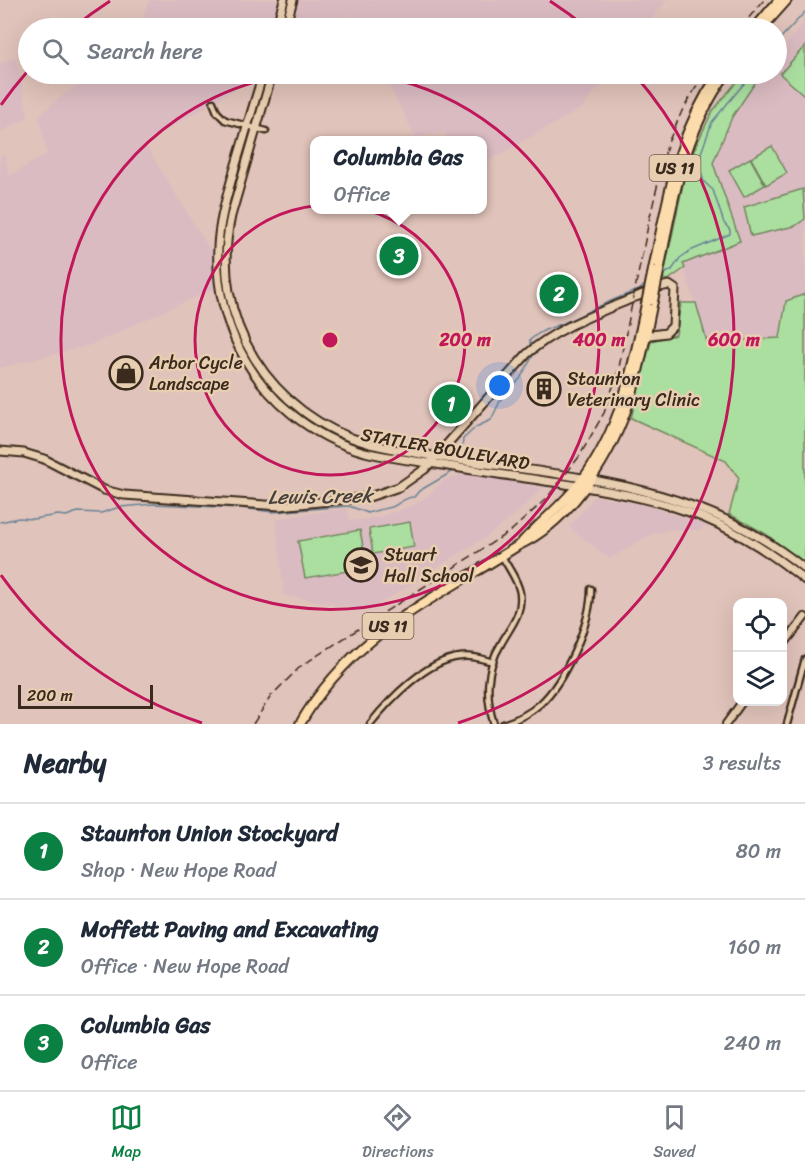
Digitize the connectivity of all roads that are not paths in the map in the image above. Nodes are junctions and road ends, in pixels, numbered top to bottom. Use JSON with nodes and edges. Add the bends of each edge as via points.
{"nodes":[{"id":1,"x":284,"y":0,"type":"edge"},
{"id":2,"x":292,"y":0,"type":"edge"},
{"id":3,"x":779,"y":0,"type":"edge"},
{"id":4,"x":787,"y":0,"type":"edge"},
{"id":5,"x":279,"y":18,"type":"edge"},
{"id":6,"x":288,"y":18,"type":"edge"},
{"id":7,"x":764,"y":18,"type":"edge"},
{"id":8,"x":771,"y":18,"type":"edge"},
{"id":9,"x":260,"y":84,"type":"edge"},
{"id":10,"x":269,"y":84,"type":"edge"},
{"id":11,"x":713,"y":84,"type":"edge"},
{"id":12,"x":719,"y":84,"type":"edge"},
{"id":13,"x":213,"y":102,"type":"dead end"},
{"id":14,"x":248,"y":126,"type":"junction"},
{"id":15,"x":256,"y":128,"type":"junction"},
{"id":16,"x":266,"y":131,"type":"dead end"},
{"id":17,"x":657,"y":268,"type":"junction"},
{"id":18,"x":660,"y":287,"type":"dead end"},
{"id":19,"x":637,"y":297,"type":"dead end"},
{"id":20,"x":643,"y":336,"type":"junction"},
{"id":21,"x":450,"y":446,"type":"junction"},
{"id":22,"x":0,"y":451,"type":"edge"},
{"id":23,"x":440,"y":456,"type":"junction"},
{"id":24,"x":457,"y":459,"type":"junction"},
{"id":25,"x":412,"y":461,"type":"junction"},
{"id":26,"x":430,"y":464,"type":"junction"},
{"id":27,"x":416,"y":477,"type":"junction"},
{"id":28,"x":586,"y":480,"type":"junction"},
{"id":29,"x":580,"y":488,"type":"junction"},
{"id":30,"x":501,"y":556,"type":"junction"},
{"id":31,"x":805,"y":569,"type":"edge"},
{"id":32,"x":805,"y":580,"type":"edge"},
{"id":33,"x":591,"y":589,"type":"dead end"},
{"id":34,"x":805,"y":617,"type":"edge"},
{"id":35,"x":787,"y":642,"type":"edge"},
{"id":36,"x":805,"y":659,"type":"edge"},
{"id":37,"x":493,"y":662,"type":"junction"},
{"id":38,"x":739,"y":706,"type":"edge"},
{"id":39,"x":300,"y":724,"type":"edge"},
{"id":40,"x":370,"y":724,"type":"edge"},
{"id":41,"x":494,"y":724,"type":"edge"},
{"id":42,"x":503,"y":724,"type":"edge"},
{"id":43,"x":726,"y":724,"type":"edge"},
{"id":44,"x":787,"y":724,"type":"edge"}],
"edges":[{"from":1,"to":5,"type":"main road"},
{"from":2,"to":6,"type":"main road"},
{"from":3,"to":7,"type":"main road"},
{"from":4,"to":8,"type":"main road"},
{"from":9,"to":14,"type":"main road","name":"STATLER BOULEVARD"},
{"from":10,"to":15,"type":"main road","name":"STATLER BOULEVARD"},
{"from":11,"to":17,"type":"main road","number":"US 11","via":[[697,110],[674,169]]},
{"from":12,"to":17,"type":"main road","number":"US 11","via":[[688,143]]},
{"from":13,"to":14,"type":"street","via":[[220,117]]},
{"from":14,"to":15,"type":"street"},
{"from":14,"to":25,"type":"main road","name":"STATLER BOULEVARD","via":[[223,211],[218,249],[222,301],[237,345],[263,386],[304,423],[352,448]]},
{"from":15,"to":16,"type":"street"},
{"from":15,"to":23,"type":"main road","name":"STATLER BOULEVARD","via":[[231,216],[226,254],[231,304],[250,351],[279,391],[324,426],[370,444]]},
{"from":17,"to":20,"type":"main road","number":"US 11","bridge":true},
{"from":18,"to":20,"type":"main road","via":[[669,285],[675,289],[673,326],[666,333]]},
{"from":19,"to":21,"type":"main road","via":[[555,334],[532,349]]},
{"from":20,"to":28,"type":"main road","number":"US 11","via":[[621,409]]},
{"from":21,"to":23,"type":"main road"},
{"from":21,"to":24,"type":"main road"},
{"from":22,"to":27,"type":"main road","via":[[44,459],[118,495],[269,505],[369,497]]},
{"from":23,"to":24,"type":"main road","name":"STATLER BOULEVARD"},
{"from":23,"to":26,"type":"main road"},
{"from":24,"to":28,"type":"main road","name":"STATLER BOULEVARD"},
{"from":25,"to":26,"type":"main road","name":"STATLER BOULEVARD"},
{"from":25,"to":27,"type":"main road"},
{"from":26,"to":27,"type":"main road"},
{"from":26,"to":29,"type":"main road","name":"STATLER BOULEVARD"},
{"from":28,"to":29,"type":"main road","number":"US 11"},
{"from":28,"to":31,"type":"main road","name":"STATLER BOULEVARD","via":[[656,493],[712,512],[769,543]]},
{"from":29,"to":30,"type":"main road","number":"US 11","via":[[519,545]]},
{"from":29,"to":32,"type":"main road","name":"STATLER BOULEVARD","via":[[658,502],[707,520],[755,544]]},
{"from":30,"to":37,"type":"street","via":[[518,584],[520,603],[515,622]]},
{"from":30,"to":39,"type":"main road","number":"US 11","via":[[374,637],[327,684]]},
{"from":33,"to":42,"type":"street","via":[[591,602],[575,648],[551,690],[531,711]]},
{"from":34,"to":35,"type":"street"},
{"from":36,"to":44,"type":"street"},
{"from":37,"to":40,"type":"street","via":[[463,656],[441,662],[399,692]]},
{"from":37,"to":41,"type":"street","via":[[488,689]]},
{"from":38,"to":43,"type":"street"}]}
